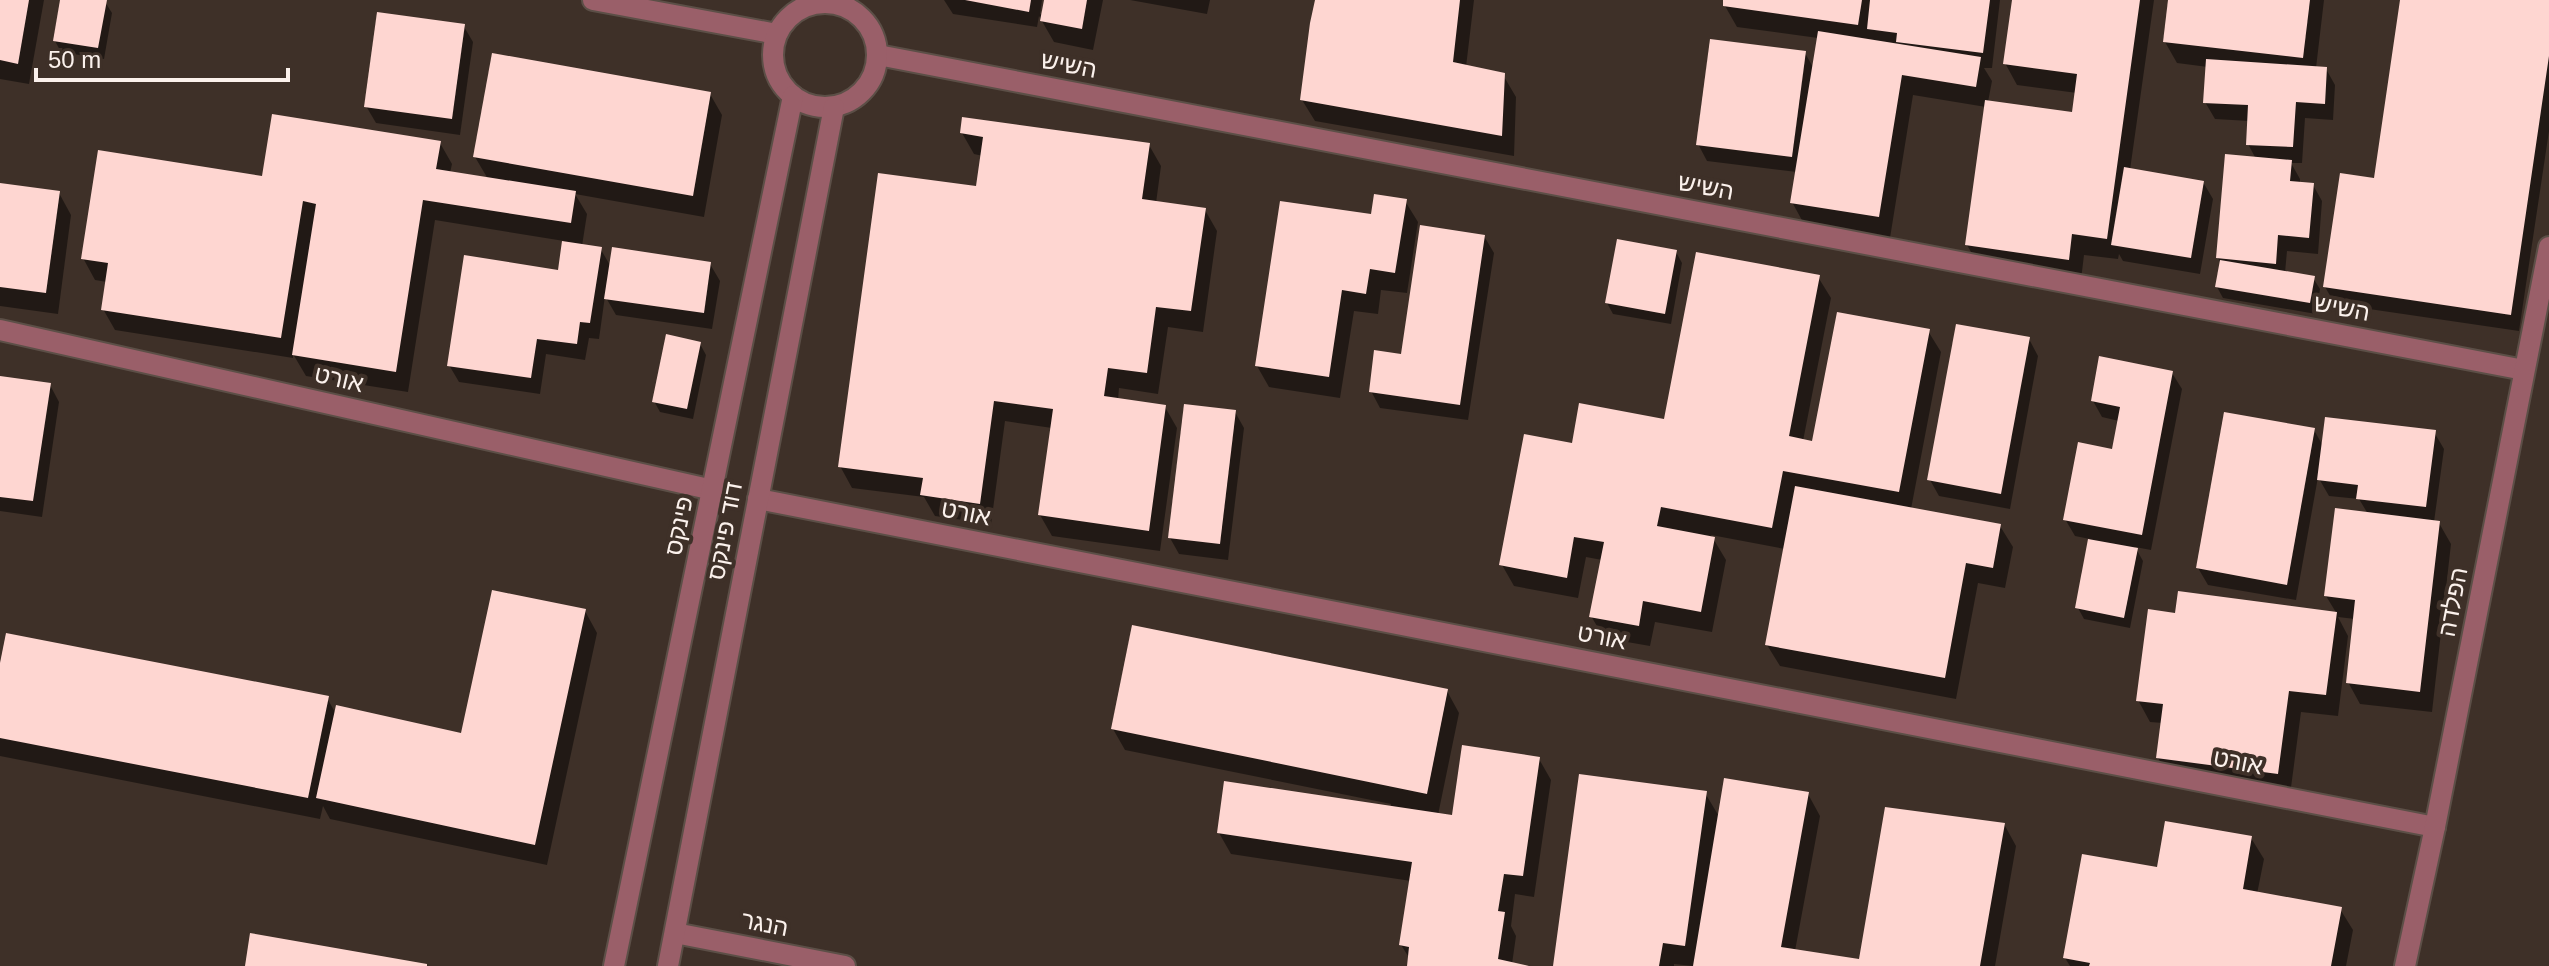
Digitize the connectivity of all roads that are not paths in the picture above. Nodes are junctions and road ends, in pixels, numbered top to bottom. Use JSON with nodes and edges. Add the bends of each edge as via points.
{"nodes":[{"id":1,"x":593,"y":0,"type":"edge"},
{"id":2,"x":816,"y":2,"type":"edge"},
{"id":3,"x":861,"y":8,"type":"edge"},
{"id":4,"x":777,"y":34,"type":"junction"},
{"id":5,"x":878,"y":55,"type":"junction"},
{"id":6,"x":793,"y":96,"type":"junction"},
{"id":7,"x":834,"y":107,"type":"junction"},
{"id":8,"x":2549,"y":247,"type":"edge"},
{"id":9,"x":0,"y":330,"type":"edge"},
{"id":10,"x":2524,"y":370,"type":"junction"},
{"id":11,"x":713,"y":490,"type":"junction"},
{"id":12,"x":758,"y":499,"type":"junction"},
{"id":13,"x":2435,"y":827,"type":"junction"},
{"id":14,"x":675,"y":933,"type":"junction"},
{"id":15,"x":614,"y":966,"type":"edge"},
{"id":16,"x":668,"y":966,"type":"edge"},
{"id":17,"x":845,"y":966,"type":"edge"},
{"id":18,"x":2405,"y":966,"type":"edge"}],
"edges":[{"from":1,"to":4,"type":"street"},
{"from":2,"to":3,"type":"street"},
{"from":2,"to":4,"type":"street","via":[[799,9]]},
{"from":3,"to":5,"type":"street"},
{"from":4,"to":6,"type":"street","via":[[775,69]]},
{"from":5,"to":7,"type":"street","via":[[865,89]]},
{"from":5,"to":10,"type":"street","name":"השיש"},
{"from":6,"to":7,"type":"street","via":[[809,105]]},
{"from":6,"to":11,"type":"street","name":"פינקס"},
{"from":7,"to":12,"type":"street","name":"דוד פינקס"},
{"from":8,"to":10,"type":"street","name":"הפלדה"},
{"from":9,"to":11,"type":"street","name":"אורט"},
{"from":10,"to":13,"type":"street","name":"הפלדה"},
{"from":11,"to":15,"type":"street","name":"פינקס"},
{"from":12,"to":13,"type":"street","name":"אורט"},
{"from":12,"to":14,"type":"street","name":"דוד פינקס"},
{"from":13,"to":18,"type":"street","name":"הפלדה"},
{"from":14,"to":16,"type":"street","name":"דוד פינקס"},
{"from":14,"to":17,"type":"street","name":"הנגר"}]}
